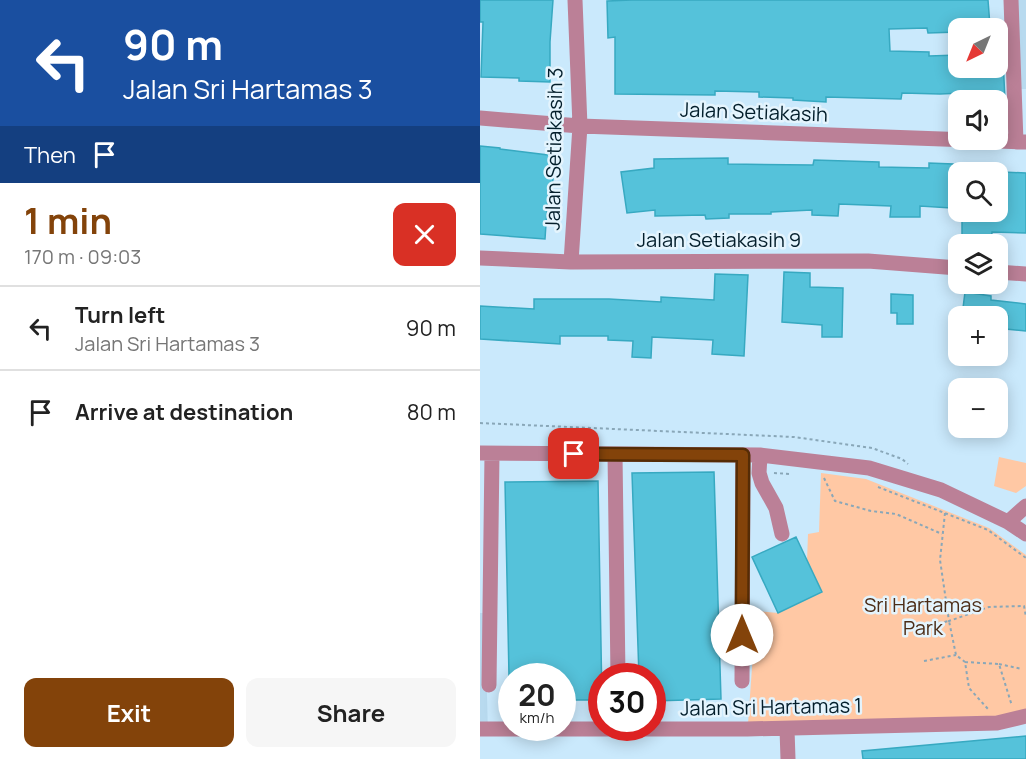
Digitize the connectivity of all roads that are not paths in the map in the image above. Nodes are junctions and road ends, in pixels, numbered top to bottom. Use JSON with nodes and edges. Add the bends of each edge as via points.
{"nodes":[{"id":1,"x":575,"y":0,"type":"edge"},
{"id":2,"x":1011,"y":0,"type":"edge"},
{"id":3,"x":1020,"y":92,"type":"edge"},
{"id":4,"x":480,"y":118,"type":"edge"},
{"id":5,"x":580,"y":126,"type":"junction"},
{"id":6,"x":1021,"y":142,"type":"edge"},
{"id":7,"x":480,"y":258,"type":"edge"},
{"id":8,"x":572,"y":262,"type":"junction"},
{"id":9,"x":948,"y":267,"type":"edge"},
{"id":10,"x":1008,"y":273,"type":"edge"},
{"id":11,"x":1026,"y":274,"type":"edge"},
{"id":12,"x":486,"y":454,"type":"edge"},
{"id":13,"x":615,"y":454,"type":"junction"},
{"id":14,"x":743,"y":455,"type":"junction"},
{"id":15,"x":760,"y":455,"type":"junction"},
{"id":16,"x":1026,"y":506,"type":"edge"},
{"id":17,"x":1008,"y":522,"type":"junction"},
{"id":18,"x":782,"y":534,"type":"dead end"},
{"id":19,"x":1026,"y":534,"type":"edge"},
{"id":20,"x":618,"y":663,"type":"edge"},
{"id":21,"x":742,"y":681,"type":"dead end"},
{"id":22,"x":489,"y":685,"type":"dead end"},
{"id":23,"x":1020,"y":716,"type":"edge"},
{"id":24,"x":480,"y":729,"type":"edge"},
{"id":25,"x":787,"y":729,"type":"junction"},
{"id":26,"x":788,"y":759,"type":"edge"}],
"edges":[{"from":1,"to":5,"type":"street","name":"Jalan Setiakasih 3"},
{"from":2,"to":3,"type":"street"},
{"from":3,"to":6,"type":"street"},
{"from":4,"to":5,"type":"street","name":"Jalan Setiakasih"},
{"from":5,"to":6,"type":"street","name":"Jalan Setiakasih"},
{"from":5,"to":8,"type":"street","name":"Jalan Setiakasih 3"},
{"from":7,"to":8,"type":"street","name":"Jalan Setiakasih 9"},
{"from":8,"to":9,"type":"street","name":"Jalan Setiakasih 9","via":[[868,261]]},
{"from":10,"to":11,"type":"street"},
{"from":12,"to":13,"type":"street"},
{"from":12,"to":22,"type":"street"},
{"from":13,"to":14,"type":"street"},
{"from":13,"to":20,"type":"street"},
{"from":14,"to":15,"type":"street"},
{"from":14,"to":21,"type":"street"},
{"from":15,"to":17,"type":"street","via":[[869,468],[941,490]]},
{"from":15,"to":18,"type":"street","via":[[759,473],[776,508]]},
{"from":16,"to":17,"type":"street"},
{"from":17,"to":19,"type":"street"},
{"from":23,"to":25,"type":"street","name":"Jalan Sri Hartamas 1","via":[[997,723]]},
{"from":24,"to":25,"type":"street","name":"Jalan Sri Hartamas 1"},
{"from":25,"to":26,"type":"street"}]}
